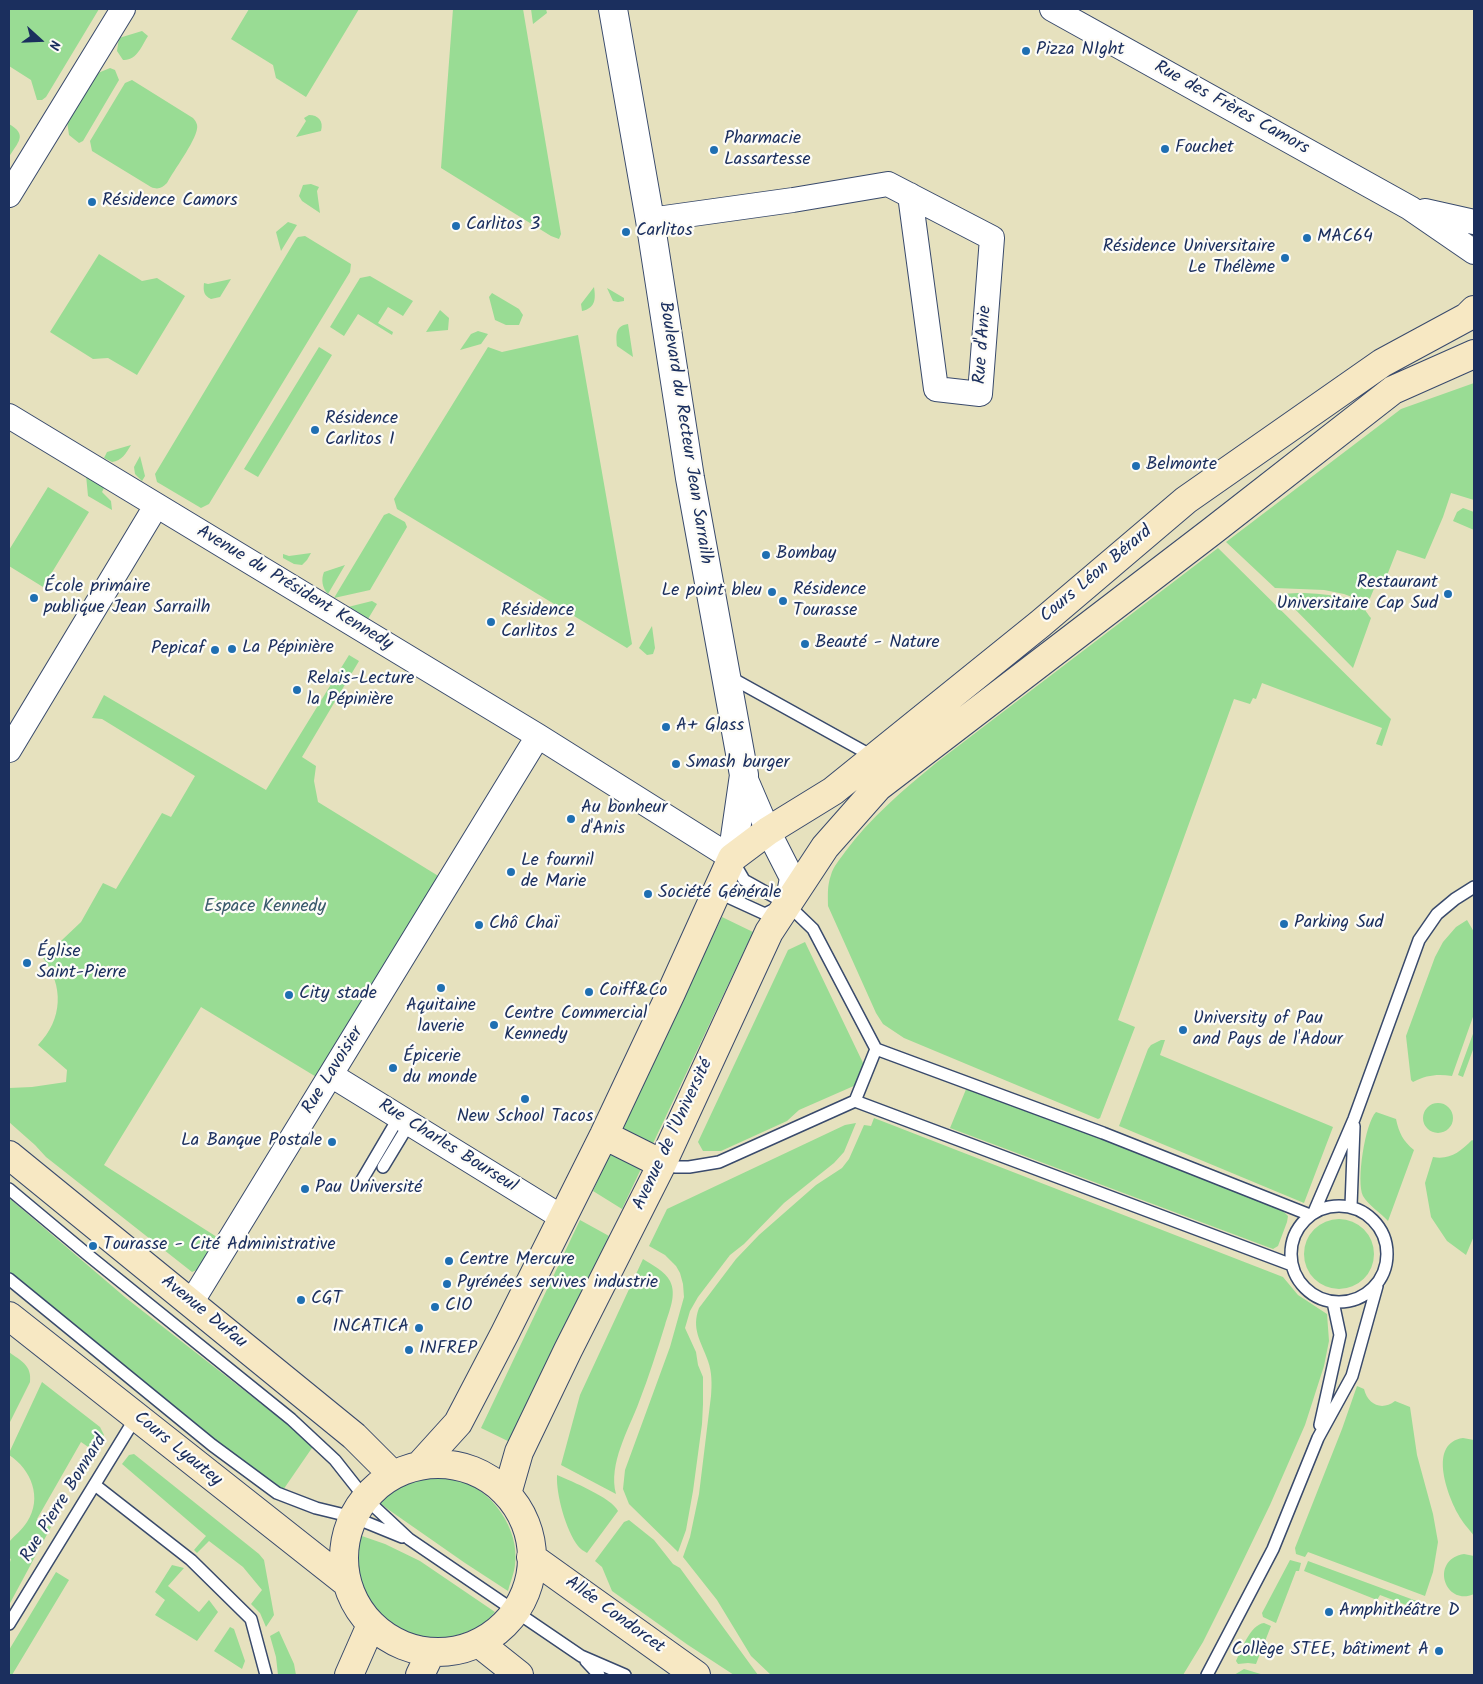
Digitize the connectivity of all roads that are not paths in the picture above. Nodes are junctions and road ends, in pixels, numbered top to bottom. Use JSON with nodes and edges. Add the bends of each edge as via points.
{"nodes":[{"id":1,"x":123,"y":9,"type":"edge"},
{"id":2,"x":613,"y":9,"type":"edge"},
{"id":3,"x":1052,"y":9,"type":"edge"},
{"id":4,"x":9,"y":195,"type":"edge"},
{"id":5,"x":910,"y":195,"type":"junction"},
{"id":6,"x":1410,"y":208,"type":"junction"},
{"id":7,"x":650,"y":220,"type":"junction"},
{"id":8,"x":1474,"y":222,"type":"edge"},
{"id":9,"x":1474,"y":252,"type":"edge"},
{"id":10,"x":1474,"y":310,"type":"edge"},
{"id":11,"x":1474,"y":354,"type":"edge"},
{"id":12,"x":9,"y":416,"type":"edge"},
{"id":13,"x":156,"y":506,"type":"junction"},
{"id":14,"x":726,"y":675,"type":"junction"},
{"id":15,"x":538,"y":736,"type":"junction"},
{"id":16,"x":9,"y":750,"type":"edge"},
{"id":17,"x":875,"y":757,"type":"junction"},
{"id":18,"x":744,"y":775,"type":"junction"},
{"id":19,"x":768,"y":831,"type":"junction"},
{"id":20,"x":732,"y":858,"type":"junction"},
{"id":21,"x":1474,"y":887,"type":"edge"},
{"id":22,"x":717,"y":892,"type":"junction"},
{"id":23,"x":787,"y":904,"type":"junction"},
{"id":24,"x":876,"y":1049,"type":"junction"},
{"id":25,"x":331,"y":1076,"type":"junction"},
{"id":26,"x":855,"y":1101,"type":"junction"},
{"id":27,"x":1354,"y":1119,"type":"junction"},
{"id":28,"x":404,"y":1120,"type":"junction"},
{"id":29,"x":604,"y":1135,"type":"junction"},
{"id":30,"x":9,"y":1155,"type":"edge"},
{"id":31,"x":662,"y":1164,"type":"junction"},
{"id":32,"x":383,"y":1167,"type":"dead end"},
{"id":33,"x":359,"y":1185,"type":"dead end"},
{"id":34,"x":9,"y":1189,"type":"edge"},
{"id":35,"x":1351,"y":1206,"type":"junction"},
{"id":36,"x":1312,"y":1213,"type":"junction"},
{"id":37,"x":563,"y":1218,"type":"junction"},
{"id":38,"x":1292,"y":1265,"type":"junction"},
{"id":39,"x":9,"y":1279,"type":"edge"},
{"id":40,"x":1377,"y":1286,"type":"junction"},
{"id":41,"x":1333,"y":1302,"type":"junction"},
{"id":42,"x":191,"y":1303,"type":"junction"},
{"id":43,"x":9,"y":1316,"type":"edge"},
{"id":44,"x":136,"y":1417,"type":"junction"},
{"id":45,"x":1318,"y":1438,"type":"junction"},
{"id":46,"x":420,"y":1465,"type":"junction"},
{"id":47,"x":393,"y":1475,"type":"junction"},
{"id":48,"x":95,"y":1485,"type":"junction"},
{"id":49,"x":507,"y":1494,"type":"junction"},
{"id":50,"x":359,"y":1508,"type":"junction"},
{"id":51,"x":409,"y":1539,"type":"junction"},
{"id":52,"x":532,"y":1557,"type":"junction"},
{"id":53,"x":347,"y":1583,"type":"junction"},
{"id":54,"x":515,"y":1612,"type":"junction"},
{"id":55,"x":9,"y":1624,"type":"edge"},
{"id":56,"x":372,"y":1625,"type":"junction"},
{"id":57,"x":480,"y":1644,"type":"junction"},
{"id":58,"x":582,"y":1656,"type":"junction"},
{"id":59,"x":426,"y":1664,"type":"edge"},
{"id":60,"x":266,"y":1675,"type":"edge"},
{"id":61,"x":349,"y":1675,"type":"edge"},
{"id":62,"x":519,"y":1675,"type":"edge"},
{"id":63,"x":599,"y":1675,"type":"edge"},
{"id":64,"x":625,"y":1675,"type":"edge"},
{"id":65,"x":696,"y":1675,"type":"edge"},
{"id":66,"x":1207,"y":1675,"type":"edge"}],
"edges":[{"from":1,"to":4,"type":"street"},
{"from":2,"to":7,"type":"street","name":"Boulevard du Recteur Jean Sarrailh"},
{"from":3,"to":6,"type":"street","name":"Rue des Frères Camors"},
{"from":5,"to":5,"type":"street","name":"Rue d'Anie","via":[[936,389],[980,394],[992,238]]},
{"from":5,"to":7,"type":"street","name":"Rue d'Anie","via":[[888,184]]},
{"from":6,"to":8,"type":"street","name":"Rue des Frères Camors"},
{"from":6,"to":9,"type":"street","name":"Rue des Frères Camors"},
{"from":7,"to":14,"type":"street","name":"Boulevard du Recteur Jean Sarrailh","via":[[690,478]]},
{"from":10,"to":17,"type":"main road","name":"Cours Léon Bérard","via":[[1382,363],[1186,500],[1040,624]]},
{"from":11,"to":23,"type":"main road","name":"Cours Léon Bérard","via":[[1393,390],[878,787],[825,847]]},
{"from":12,"to":13,"type":"street","name":"Avenue du Président Kennedy"},
{"from":13,"to":15,"type":"street","name":"Avenue du Président Kennedy"},
{"from":13,"to":16,"type":"street"},
{"from":14,"to":17,"type":"lane"},
{"from":14,"to":18,"type":"street","name":"Boulevard du Recteur Jean Sarrailh"},
{"from":15,"to":20,"type":"street","name":"Avenue du Président Kennedy"},
{"from":15,"to":25,"type":"street","name":"Rue Lavoisier"},
{"from":17,"to":19,"type":"main road","name":"Cours Léon Bérard","via":[[833,791]]},
{"from":18,"to":19,"type":"street","name":"Avenue de l'Université"},
{"from":18,"to":20,"type":"street","name":"Boulevard du Recteur Jean Sarrailh"},
{"from":19,"to":20,"type":"main road","name":"Cours Léon Bérard"},
{"from":19,"to":23,"type":"street","name":"Avenue de l'Université","via":[[792,878]]},
{"from":20,"to":22,"type":"main road"},
{"from":20,"to":23,"type":"lane","via":[[744,880]]},
{"from":21,"to":27,"type":"lane","via":[[1437,914],[1420,940]]},
{"from":22,"to":23,"type":"lane","via":[[765,914]]},
{"from":22,"to":29,"type":"main road"},
{"from":23,"to":24,"type":"lane","via":[[813,928]]},
{"from":23,"to":31,"type":"main road","name":"Avenue de l'Université","via":[[769,932]]},
{"from":24,"to":26,"type":"lane"},
{"from":24,"to":36,"type":"lane"},
{"from":25,"to":28,"type":"street","name":"Rue Charles Bourseul"},
{"from":25,"to":42,"type":"street","name":"Rue Lavoisier"},
{"from":26,"to":31,"type":"lane","via":[[719,1162],[689,1167]]},
{"from":26,"to":38,"type":"lane"},
{"from":27,"to":35,"type":"lane"},
{"from":27,"to":36,"type":"lane"},
{"from":28,"to":32,"type":"lane"},
{"from":28,"to":33,"type":"lane"},
{"from":28,"to":37,"type":"street","name":"Rue Charles Bourseul"},
{"from":29,"to":31,"type":"main road"},
{"from":29,"to":37,"type":"main road"},
{"from":30,"to":42,"type":"main road","name":"Avenue Dufau"},
{"from":31,"to":49,"type":"main road","name":"Avenue de l'Université","via":[[519,1452]]},
{"from":34,"to":50,"type":"lane","via":[[291,1419],[336,1460]]},
{"from":35,"to":36,"type":"lane","via":[[1326,1207]]},
{"from":35,"to":40,"type":"lane","via":[[1379,1224],[1386,1240],[1388,1256]]},
{"from":36,"to":38,"type":"lane","via":[[1294,1237]]},
{"from":37,"to":46,"type":"main road","via":[[458,1423]]},
{"from":38,"to":41,"type":"lane","via":[[1297,1279],[1307,1290]]},
{"from":39,"to":50,"type":"lane","via":[[212,1445],[278,1493],[316,1508]]},
{"from":40,"to":41,"type":"lane","via":[[1349,1302]]},
{"from":40,"to":45,"type":"lane","via":[[1352,1376]]},
{"from":41,"to":45,"type":"lane","via":[[1340,1335]]},
{"from":42,"to":47,"type":"main road","name":"Avenue Dufau","via":[[354,1436]]},
{"from":43,"to":44,"type":"main road","name":"Cours Lyautey"},
{"from":44,"to":48,"type":"lane","name":"Rue Pierre Bonnard"},
{"from":44,"to":53,"type":"main road","name":"Cours Lyautey"},
{"from":45,"to":66,"type":"lane","via":[[1273,1549]]},
{"from":46,"to":47,"type":"main road"},
{"from":46,"to":49,"type":"main road","via":[[464,1467],[480,1474]]},
{"from":47,"to":50,"type":"main road","via":[[378,1485]]},
{"from":48,"to":55,"type":"lane","name":"Rue Pierre Bonnard"},
{"from":48,"to":60,"type":"lane","via":[[191,1560],[252,1619]]},
{"from":49,"to":52,"type":"main road","via":[[525,1523]]},
{"from":50,"to":51,"type":"lane"},
{"from":50,"to":51,"type":"lane"},
{"from":50,"to":53,"type":"main road","via":[[346,1538],[344,1561]]},
{"from":51,"to":54,"type":"lane"},
{"from":52,"to":54,"type":"main road","via":[[527,1586]]},
{"from":52,"to":65,"type":"main road","name":"Allée Condorcet"},
{"from":53,"to":56,"type":"main road","via":[[356,1606]]},
{"from":54,"to":57,"type":"main road"},
{"from":54,"to":58,"type":"lane"},
{"from":56,"to":59,"type":"main road","via":[[399,1644],[415,1649]]},
{"from":56,"to":61,"type":"main road"},
{"from":57,"to":59,"type":"main road","via":[[451,1651]]},
{"from":57,"to":62,"type":"main road"},
{"from":58,"to":63,"type":"lane"},
{"from":58,"to":64,"type":"lane"}]}
